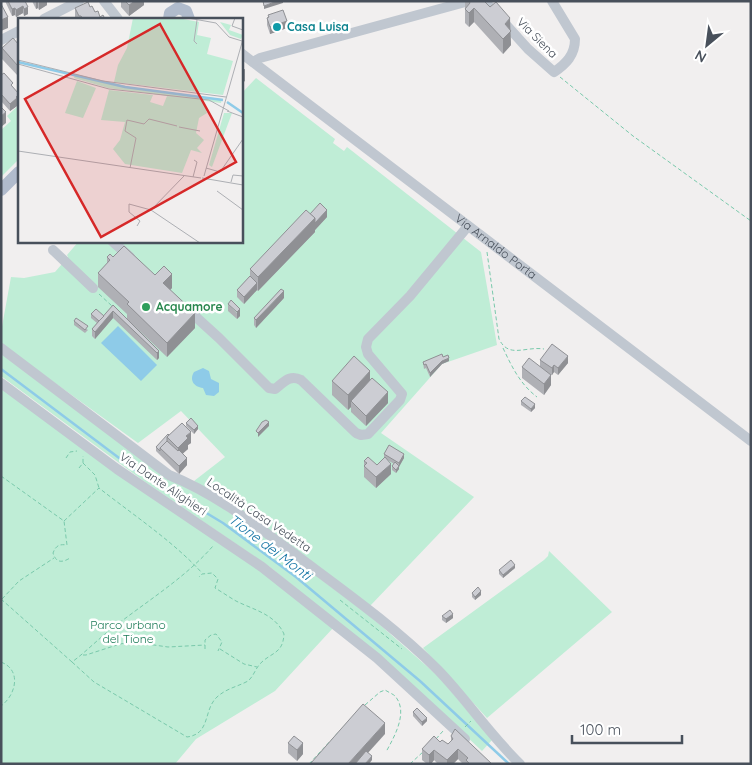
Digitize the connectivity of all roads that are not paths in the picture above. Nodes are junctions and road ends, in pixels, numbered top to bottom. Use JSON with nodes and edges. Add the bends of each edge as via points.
{"nodes":[{"id":1,"x":79,"y":1,"type":"edge"},
{"id":2,"x":104,"y":1,"type":"edge"},
{"id":3,"x":469,"y":1,"type":"edge"},
{"id":4,"x":552,"y":1,"type":"edge"},
{"id":5,"x":484,"y":2,"type":"edge"},
{"id":6,"x":46,"y":18,"type":"edge"},
{"id":7,"x":117,"y":18,"type":"edge"},
{"id":8,"x":18,"y":32,"type":"edge"},
{"id":9,"x":1,"y":40,"type":"edge"},
{"id":10,"x":242,"y":54,"type":"edge"},
{"id":11,"x":253,"y":62,"type":"junction"},
{"id":12,"x":18,"y":173,"type":"edge"},
{"id":13,"x":1,"y":190,"type":"edge"},
{"id":14,"x":468,"y":226,"type":"junction"},
{"id":15,"x":113,"y":242,"type":"edge"},
{"id":16,"x":53,"y":250,"type":"dead end"},
{"id":17,"x":140,"y":266,"type":"edge"},
{"id":18,"x":93,"y":288,"type":"road end"},
{"id":19,"x":175,"y":299,"type":"edge"},
{"id":20,"x":1,"y":348,"type":"edge"},
{"id":21,"x":1,"y":383,"type":"edge"},
{"id":22,"x":751,"y":441,"type":"edge"},
{"id":23,"x":470,"y":744,"type":"edge"},
{"id":24,"x":520,"y":764,"type":"edge"}],
"edges":[{"from":1,"to":6,"type":"street"},
{"from":2,"to":7,"type":"street"},
{"from":3,"to":11,"type":"street"},
{"from":4,"to":5,"type":"street","name":"Via Siena","via":[[575,39],[567,62],[554,72]]},
{"from":8,"to":9,"type":"street"},
{"from":10,"to":11,"type":"street","name":"Via Arnaldo Porta"},
{"from":11,"to":14,"type":"street","name":"Via Arnaldo Porta"},
{"from":12,"to":13,"type":"main road"},
{"from":14,"to":19,"type":"street","via":[[410,296],[368,339],[368,354],[402,394],[368,434],[356,432],[295,377],[275,389],[269,388]]},
{"from":14,"to":22,"type":"street","name":"Via Arnaldo Porta"},
{"from":15,"to":17,"type":"street"},
{"from":16,"to":18,"type":"street"},
{"from":20,"to":24,"type":"street","name":"Località Casa Vedetta","via":[[169,475],[218,500],[370,610],[438,670]]},
{"from":21,"to":23,"type":"street","name":"Via Dante Alighieri","via":[[116,469],[262,567],[377,658]]}]}
